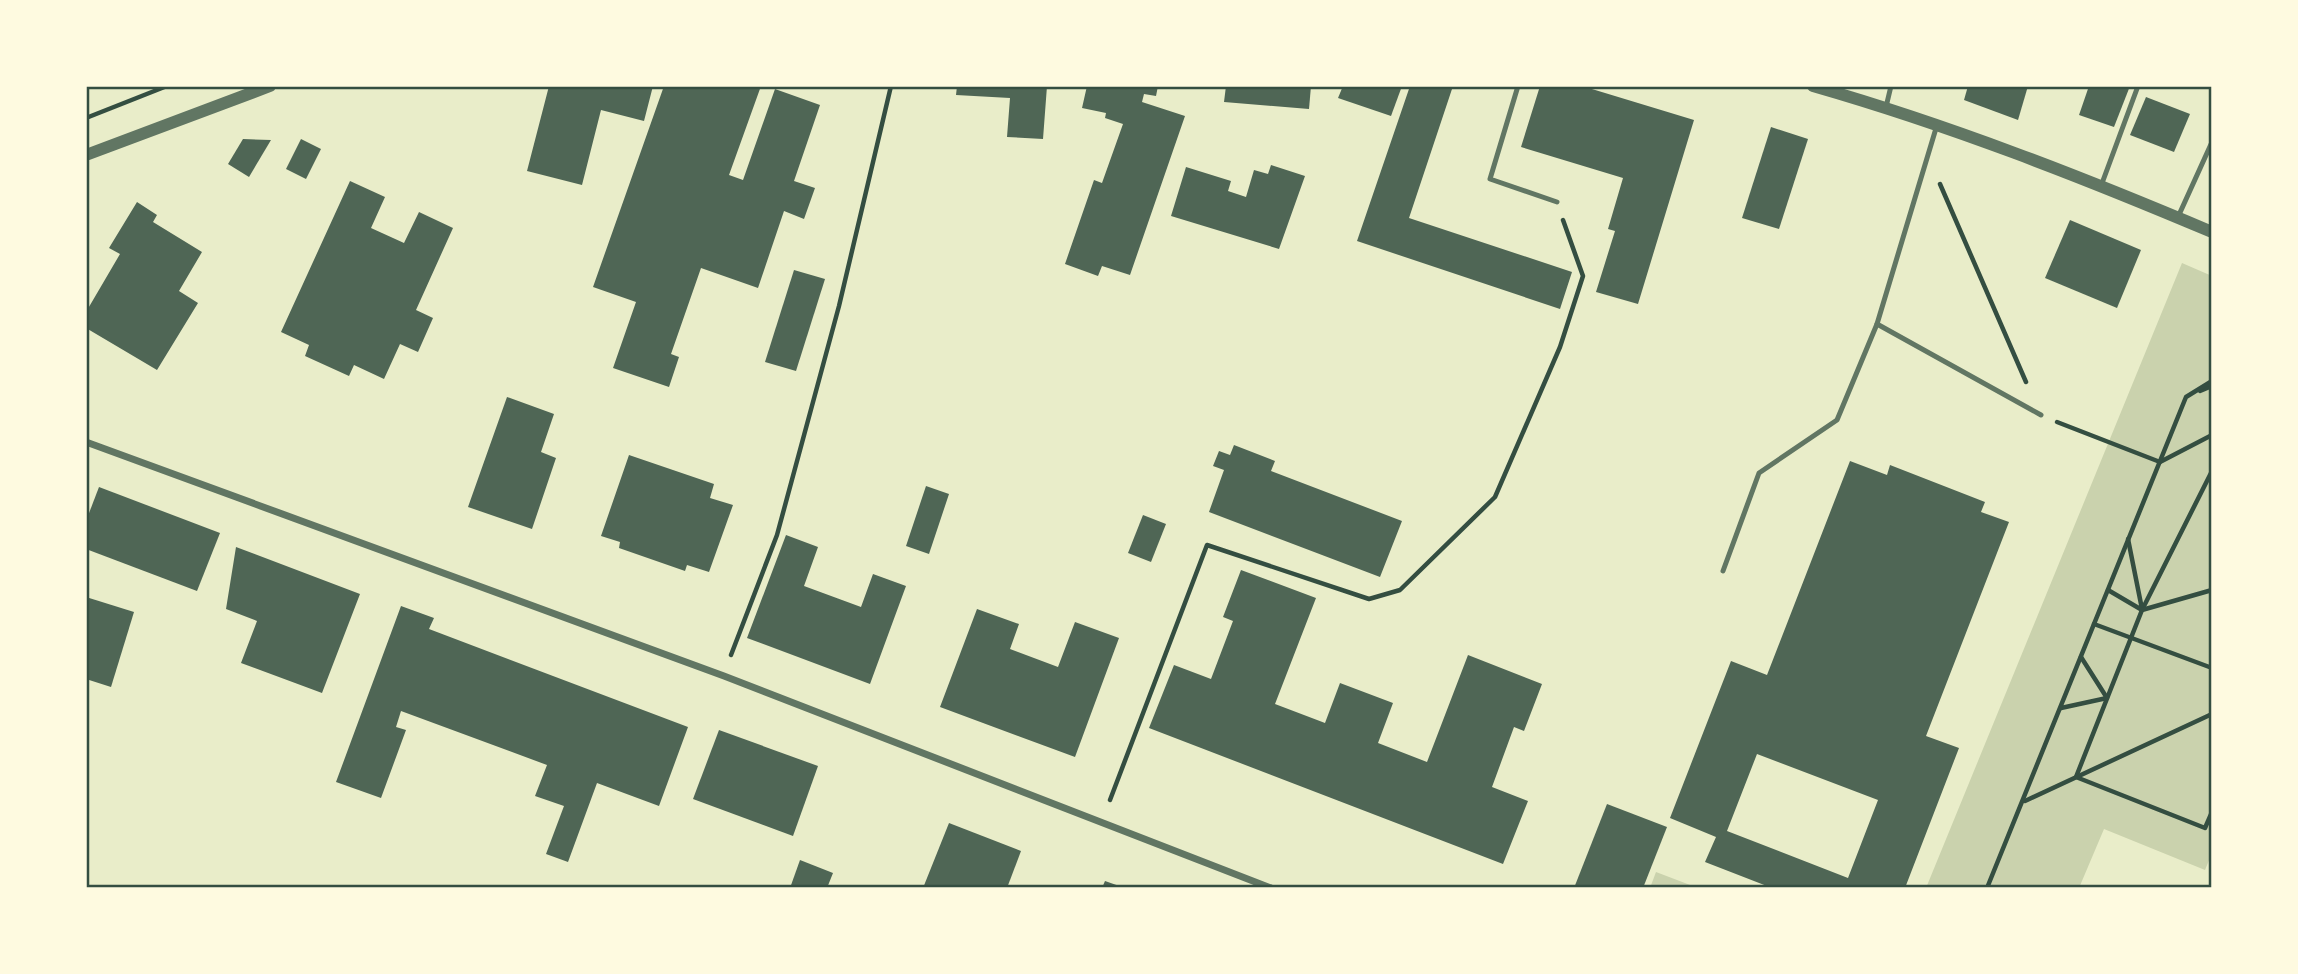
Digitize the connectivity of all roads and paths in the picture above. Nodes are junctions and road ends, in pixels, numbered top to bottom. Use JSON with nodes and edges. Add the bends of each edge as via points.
{"nodes":[{"id":1,"x":167,"y":86,"type":"edge"},
{"id":2,"x":270,"y":86,"type":"edge"},
{"id":3,"x":891,"y":86,"type":"edge"},
{"id":4,"x":1518,"y":86,"type":"edge"},
{"id":5,"x":1813,"y":86,"type":"edge"},
{"id":6,"x":1891,"y":86,"type":"edge"},
{"id":7,"x":2138,"y":86,"type":"edge"},
{"id":8,"x":1886,"y":107,"type":"junction"},
{"id":9,"x":86,"y":118,"type":"edge"},
{"id":10,"x":1937,"y":125,"type":"junction"},
{"id":11,"x":2212,"y":142,"type":"edge"},
{"id":12,"x":86,"y":155,"type":"edge"},
{"id":13,"x":1928,"y":155,"type":"junction"},
{"id":14,"x":2101,"y":186,"type":"junction"},
{"id":15,"x":1557,"y":202,"type":"joint"},
{"id":16,"x":2178,"y":217,"type":"junction"},
{"id":17,"x":2212,"y":232,"type":"edge"},
{"id":18,"x":1877,"y":324,"type":"junction"},
{"id":19,"x":2212,"y":383,"type":"edge"},
{"id":20,"x":2041,"y":415,"type":"junction"},
{"id":21,"x":2212,"y":435,"type":"edge"},
{"id":22,"x":86,"y":442,"type":"edge"},
{"id":23,"x":2160,"y":462,"type":"junction"},
{"id":24,"x":2212,"y":471,"type":"edge"},
{"id":25,"x":2128,"y":539,"type":"junction"},
{"id":26,"x":1723,"y":571,"type":"dead end"},
{"id":27,"x":2108,"y":590,"type":"junction"},
{"id":28,"x":2212,"y":591,"type":"edge"},
{"id":29,"x":2142,"y":610,"type":"junction"},
{"id":30,"x":2094,"y":625,"type":"junction"},
{"id":31,"x":2130,"y":638,"type":"junction"},
{"id":32,"x":2081,"y":656,"type":"junction"},
{"id":33,"x":2212,"y":668,"type":"edge"},
{"id":34,"x":724,"y":676,"type":"junction"},
{"id":35,"x":2107,"y":698,"type":"junction"},
{"id":36,"x":2060,"y":708,"type":"junction"},
{"id":37,"x":2212,"y":714,"type":"edge"},
{"id":38,"x":2076,"y":777,"type":"junction"},
{"id":39,"x":1110,"y":800,"type":"dead end"},
{"id":40,"x":2024,"y":801,"type":"junction"},
{"id":41,"x":2212,"y":812,"type":"edge"},
{"id":42,"x":1271,"y":888,"type":"edge"},
{"id":43,"x":1987,"y":888,"type":"edge"}],
"edges":[{"from":1,"to":9,"type":"path"},
{"from":2,"to":12,"type":"street"},
{"from":3,"to":34,"type":"path","via":[[843,293],[777,535]]},
{"from":4,"to":15,"type":"lane","via":[[1490,179]]},
{"from":5,"to":8,"type":"street"},
{"from":6,"to":8,"type":"lane"},
{"from":7,"to":14,"type":"lane"},
{"from":8,"to":10,"type":"street"},
{"from":10,"to":13,"type":"lane"},
{"from":10,"to":14,"type":"street"},
{"from":11,"to":16,"type":"lane"},
{"from":13,"to":18,"type":"lane"},
{"from":13,"to":20,"type":"path"},
{"from":14,"to":16,"type":"street"},
{"from":15,"to":39,"type":"path","via":[[1583,276],[1560,347],[1495,497],[1400,590],[1369,598],[1208,545]]},
{"from":16,"to":17,"type":"street"},
{"from":18,"to":20,"type":"lane"},
{"from":18,"to":26,"type":"lane","via":[[1837,420],[1759,474]]},
{"from":19,"to":23,"type":"path","via":[[2186,397]]},
{"from":20,"to":23,"type":"path"},
{"from":21,"to":23,"type":"path"},
{"from":22,"to":34,"type":"street"},
{"from":23,"to":25,"type":"path"},
{"from":24,"to":29,"type":"path"},
{"from":25,"to":27,"type":"path"},
{"from":25,"to":29,"type":"path"},
{"from":27,"to":29,"type":"path"},
{"from":27,"to":30,"type":"path"},
{"from":28,"to":29,"type":"path"},
{"from":29,"to":31,"type":"path"},
{"from":30,"to":31,"type":"path"},
{"from":30,"to":32,"type":"path"},
{"from":31,"to":33,"type":"path"},
{"from":31,"to":35,"type":"path"},
{"from":32,"to":35,"type":"path"},
{"from":32,"to":36,"type":"path"},
{"from":34,"to":42,"type":"street"},
{"from":35,"to":36,"type":"path"},
{"from":35,"to":38,"type":"path"},
{"from":36,"to":40,"type":"path"},
{"from":37,"to":38,"type":"path"},
{"from":38,"to":40,"type":"path"},
{"from":38,"to":41,"type":"path","via":[[2205,828]]},
{"from":40,"to":43,"type":"path"}]}
